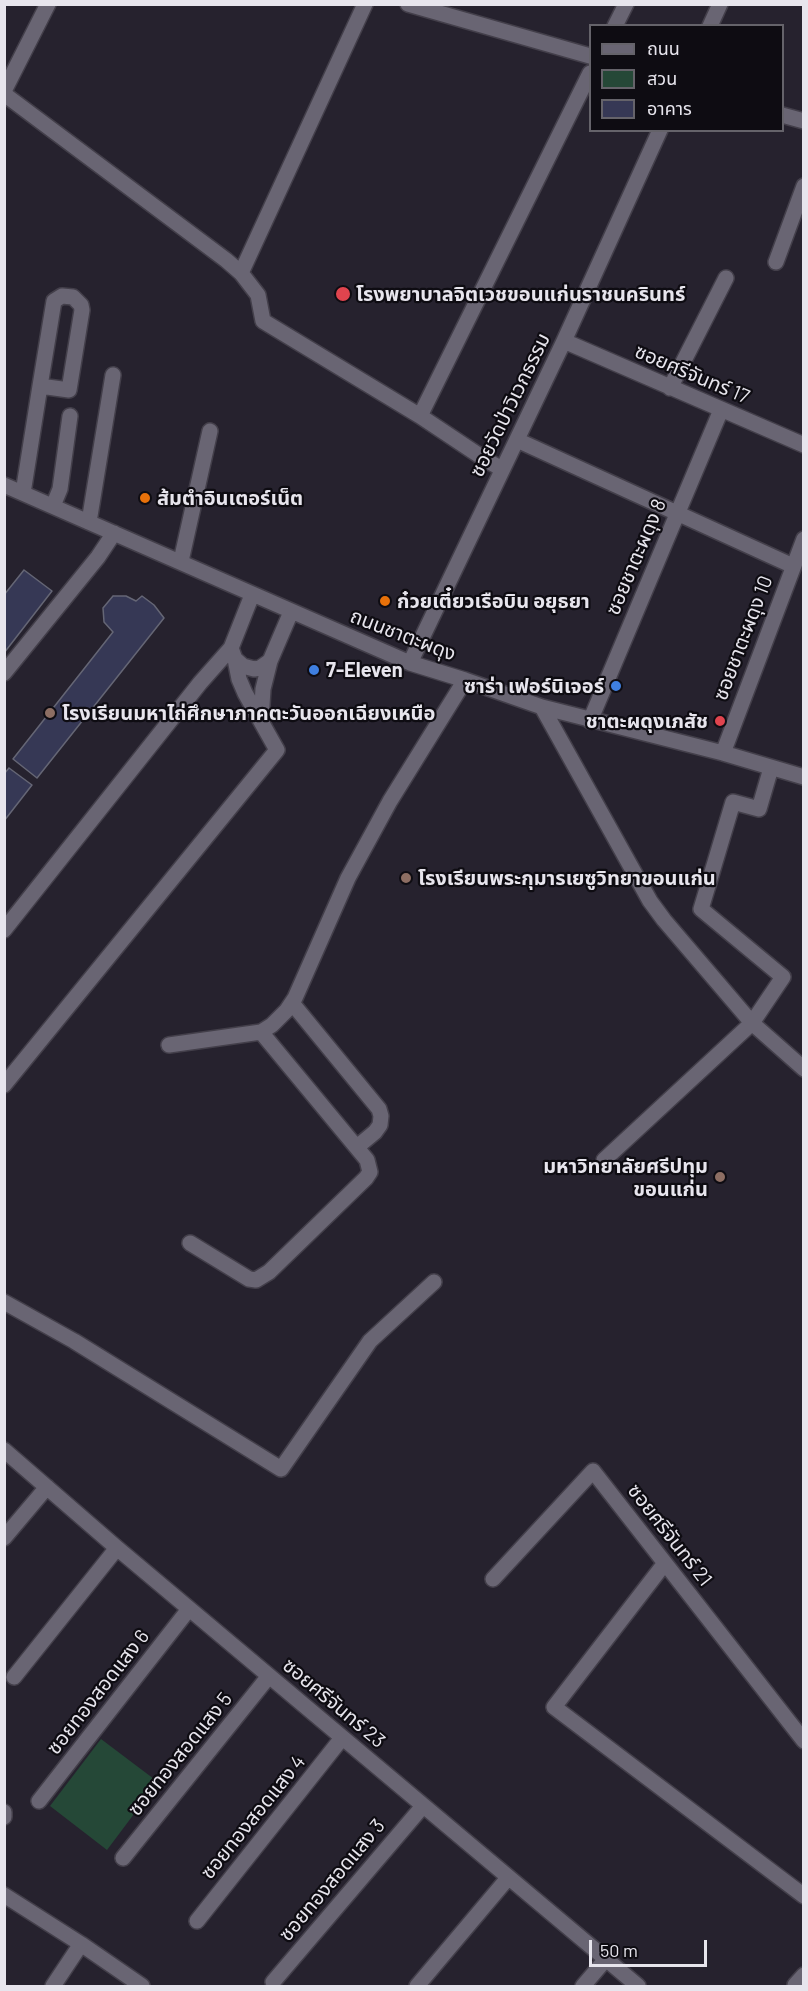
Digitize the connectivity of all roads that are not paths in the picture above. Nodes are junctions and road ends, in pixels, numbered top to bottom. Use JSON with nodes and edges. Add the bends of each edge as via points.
{"nodes":[{"id":1,"x":48,"y":4,"type":"edge"},
{"id":2,"x":365,"y":4,"type":"edge"},
{"id":3,"x":408,"y":4,"type":"edge"},
{"id":4,"x":626,"y":4,"type":"edge"},
{"id":5,"x":720,"y":4,"type":"edge"},
{"id":6,"x":616,"y":24,"type":"edge"},
{"id":7,"x":711,"y":24,"type":"edge"},
{"id":8,"x":589,"y":55,"type":"edge"},
{"id":9,"x":589,"y":78,"type":"edge"},
{"id":10,"x":4,"y":93,"type":"edge"},
{"id":11,"x":784,"y":115,"type":"edge"},
{"id":12,"x":804,"y":121,"type":"edge"},
{"id":13,"x":659,"y":132,"type":"edge"},
{"id":14,"x":804,"y":186,"type":"edge"},
{"id":15,"x":776,"y":262,"type":"dead end"},
{"id":16,"x":241,"y":273,"type":"junction"},
{"id":17,"x":726,"y":279,"type":"dead end"},
{"id":18,"x":564,"y":341,"type":"junction"},
{"id":19,"x":113,"y":375,"type":"dead end"},
{"id":20,"x":40,"y":386,"type":"junction"},
{"id":21,"x":670,"y":388,"type":"junction"},
{"id":22,"x":721,"y":410,"type":"junction"},
{"id":23,"x":70,"y":416,"type":"dead end"},
{"id":24,"x":420,"y":416,"type":"junction"},
{"id":25,"x":210,"y":431,"type":"dead end"},
{"id":26,"x":517,"y":440,"type":"junction"},
{"id":27,"x":804,"y":445,"type":"edge"},
{"id":28,"x":502,"y":469,"type":"junction"},
{"id":29,"x":4,"y":484,"type":"edge"},
{"id":30,"x":23,"y":493,"type":"junction"},
{"id":31,"x":53,"y":506,"type":"junction"},
{"id":32,"x":677,"y":513,"type":"junction"},
{"id":33,"x":90,"y":522,"type":"junction"},
{"id":34,"x":114,"y":533,"type":"junction"},
{"id":35,"x":804,"y":538,"type":"edge"},
{"id":36,"x":181,"y":561,"type":"junction"},
{"id":37,"x":793,"y":566,"type":"junction"},
{"id":38,"x":252,"y":595,"type":"junction"},
{"id":39,"x":291,"y":612,"type":"junction"},
{"id":40,"x":233,"y":653,"type":"junction"},
{"id":41,"x":270,"y":661,"type":"junction"},
{"id":42,"x":410,"y":663,"type":"junction"},
{"id":43,"x":4,"y":673,"type":"edge"},
{"id":44,"x":465,"y":680,"type":"junction"},
{"id":45,"x":542,"y":707,"type":"junction"},
{"id":46,"x":261,"y":721,"type":"junction"},
{"id":47,"x":590,"y":721,"type":"junction"},
{"id":48,"x":723,"y":753,"type":"junction"},
{"id":49,"x":771,"y":768,"type":"junction"},
{"id":50,"x":804,"y":777,"type":"edge"},
{"id":51,"x":4,"y":930,"type":"edge"},
{"id":52,"x":291,"y":1003,"type":"junction"},
{"id":53,"x":752,"y":1023,"type":"junction"},
{"id":54,"x":261,"y":1032,"type":"junction"},
{"id":55,"x":169,"y":1045,"type":"dead end"},
{"id":56,"x":804,"y":1069,"type":"edge"},
{"id":57,"x":4,"y":1085,"type":"edge"},
{"id":58,"x":357,"y":1147,"type":"junction"},
{"id":59,"x":604,"y":1160,"type":"dead end"},
{"id":60,"x":190,"y":1243,"type":"dead end"},
{"id":61,"x":435,"y":1282,"type":"dead end"},
{"id":62,"x":4,"y":1302,"type":"edge"},
{"id":63,"x":4,"y":1450,"type":"edge"},
{"id":64,"x":47,"y":1487,"type":"junction"},
{"id":65,"x":4,"y":1538,"type":"edge"},
{"id":66,"x":117,"y":1548,"type":"junction"},
{"id":67,"x":665,"y":1563,"type":"junction"},
{"id":68,"x":493,"y":1579,"type":"dead end"},
{"id":69,"x":189,"y":1609,"type":"junction"},
{"id":70,"x":269,"y":1676,"type":"junction"},
{"id":71,"x":14,"y":1677,"type":"dead end"},
{"id":72,"x":342,"y":1738,"type":"junction"},
{"id":73,"x":804,"y":1741,"type":"edge"},
{"id":74,"x":39,"y":1801,"type":"dead end"},
{"id":75,"x":423,"y":1806,"type":"junction"},
{"id":76,"x":123,"y":1858,"type":"dead end"},
{"id":77,"x":508,"y":1878,"type":"junction"},
{"id":78,"x":4,"y":1895,"type":"edge"},
{"id":79,"x":804,"y":1896,"type":"edge"},
{"id":80,"x":197,"y":1921,"type":"dead end"},
{"id":81,"x":81,"y":1944,"type":"junction"},
{"id":82,"x":606,"y":1959,"type":"junction"},
{"id":83,"x":273,"y":1982,"type":"dead end"},
{"id":84,"x":53,"y":1986,"type":"edge"},
{"id":85,"x":142,"y":1986,"type":"edge"},
{"id":86,"x":417,"y":1986,"type":"edge"},
{"id":87,"x":583,"y":1986,"type":"edge"},
{"id":88,"x":638,"y":1986,"type":"edge"}],
"edges":[{"from":1,"to":10,"type":"street"},
{"from":2,"to":16,"type":"street"},
{"from":3,"to":8,"type":"street"},
{"from":4,"to":6,"type":"street"},
{"from":5,"to":7,"type":"street"},
{"from":9,"to":24,"type":"street"},
{"from":10,"to":16,"type":"street"},
{"from":11,"to":12,"type":"street"},
{"from":13,"to":18,"type":"street","name":"ซอยวัดป่าวิเวกธรรม"},
{"from":14,"to":15,"type":"street"},
{"from":16,"to":24,"type":"street","via":[[258,295],[263,321]]},
{"from":17,"to":21,"type":"street"},
{"from":18,"to":21,"type":"street","name":"ซอยศรีจันทร์ 17"},
{"from":18,"to":26,"type":"street","name":"ซอยวัดป่าวิเวกธรรม"},
{"from":19,"to":33,"type":"street"},
{"from":20,"to":20,"type":"street","via":[[54,300],[72,297],[82,310],[69,390]]},
{"from":20,"to":30,"type":"street"},
{"from":21,"to":22,"type":"street","name":"ซอยศรีจันทร์ 17"},
{"from":22,"to":27,"type":"street","name":"ซอยศรีจันทร์ 17"},
{"from":22,"to":32,"type":"street","name":"ซอยชาตะผดุง 8"},
{"from":23,"to":31,"type":"street","via":[[60,489]]},
{"from":24,"to":28,"type":"street"},
{"from":25,"to":36,"type":"street"},
{"from":26,"to":28,"type":"street","name":"ซอยวัดป่าวิเวกธรรม"},
{"from":26,"to":32,"type":"street"},
{"from":28,"to":42,"type":"street","name":"ซอยวัดป่าวิเวกธรรม"},
{"from":29,"to":30,"type":"street","name":"ถนนชาตะผดุง"},
{"from":30,"to":31,"type":"street","name":"ถนนชาตะผดุง"},
{"from":31,"to":33,"type":"street","name":"ถนนชาตะผดุง"},
{"from":32,"to":37,"type":"street"},
{"from":32,"to":47,"type":"street","name":"ซอยชาตะผดุง 8"},
{"from":33,"to":34,"type":"street","name":"ถนนชาตะผดุง"},
{"from":34,"to":36,"type":"street","name":"ถนนชาตะผดุง"},
{"from":34,"to":43,"type":"street"},
{"from":35,"to":37,"type":"street","name":"ซอยชาตะผดุง 10"},
{"from":36,"to":38,"type":"street","name":"ถนนชาตะผดุง"},
{"from":37,"to":48,"type":"street","name":"ซอยชาตะผดุง 10"},
{"from":38,"to":39,"type":"street","name":"ถนนชาตะผดุง"},
{"from":38,"to":40,"type":"street"},
{"from":39,"to":41,"type":"street"},
{"from":39,"to":42,"type":"street","name":"ถนนชาตะผดุง"},
{"from":40,"to":41,"type":"street","via":[[243,666],[254,669]]},
{"from":40,"to":46,"type":"street","via":[[242,686]]},
{"from":40,"to":51,"type":"street","via":[[200,683]]},
{"from":41,"to":46,"type":"street"},
{"from":42,"to":44,"type":"street","name":"ถนนชาตะผดุง"},
{"from":44,"to":45,"type":"street","name":"ถนนชาตะผดุง"},
{"from":44,"to":52,"type":"street","via":[[390,801],[348,878]]},
{"from":45,"to":47,"type":"street","name":"ถนนชาตะผดุง"},
{"from":45,"to":53,"type":"street","via":[[651,901]]},
{"from":46,"to":57,"type":"street","via":[[277,750]]},
{"from":47,"to":48,"type":"street","name":"ถนนชาตะผดุง"},
{"from":48,"to":49,"type":"street","name":"ถนนชาตะผดุง"},
{"from":49,"to":50,"type":"street","name":"ถนนชาตะผดุง"},
{"from":49,"to":53,"type":"street","via":[[759,810],[733,802],[701,909],[783,977]]},
{"from":52,"to":54,"type":"street"},
{"from":52,"to":58,"type":"street","via":[[379,1109],[380,1125]]},
{"from":53,"to":56,"type":"street"},
{"from":53,"to":59,"type":"street"},
{"from":54,"to":55,"type":"street"},
{"from":54,"to":58,"type":"street"},
{"from":58,"to":60,"type":"street","via":[[369,1165],[366,1178],[263,1277],[249,1279]]},
{"from":61,"to":62,"type":"street","via":[[369,1341],[281,1469]]},
{"from":63,"to":64,"type":"street","name":"ซอยศรีจันทร์ 23"},
{"from":64,"to":65,"type":"street"},
{"from":64,"to":66,"type":"street","name":"ซอยศรีจันทร์ 23"},
{"from":66,"to":69,"type":"street","name":"ซอยศรีจันทร์ 23"},
{"from":66,"to":71,"type":"street"},
{"from":67,"to":68,"type":"street","name":"ซอยศรีจันทร์ 21","via":[[593,1471]]},
{"from":67,"to":73,"type":"street","name":"ซอยศรีจันทร์ 21"},
{"from":67,"to":79,"type":"street","via":[[554,1707]]},
{"from":69,"to":70,"type":"street","name":"ซอยศรีจันทร์ 23"},
{"from":69,"to":74,"type":"street","name":"ซอยทองสอดแสง 6"},
{"from":70,"to":72,"type":"street","name":"ซอยศรีจันทร์ 23"},
{"from":70,"to":76,"type":"street","name":"ซอยทองสอดแสง 5"},
{"from":72,"to":75,"type":"street","name":"ซอยศรีจันทร์ 23"},
{"from":72,"to":80,"type":"street","name":"ซอยทองสอดแสง 4"},
{"from":75,"to":77,"type":"street","name":"ซอยศรีจันทร์ 23"},
{"from":75,"to":83,"type":"street","name":"ซอยทองสอดแสง 3"},
{"from":77,"to":82,"type":"street","name":"ซอยศรีจันทร์ 23"},
{"from":77,"to":86,"type":"street"},
{"from":78,"to":81,"type":"street"},
{"from":81,"to":84,"type":"street"},
{"from":81,"to":85,"type":"street"},
{"from":82,"to":87,"type":"street"},
{"from":82,"to":88,"type":"street","name":"ซอยศรีจันทร์ 23"}]}
